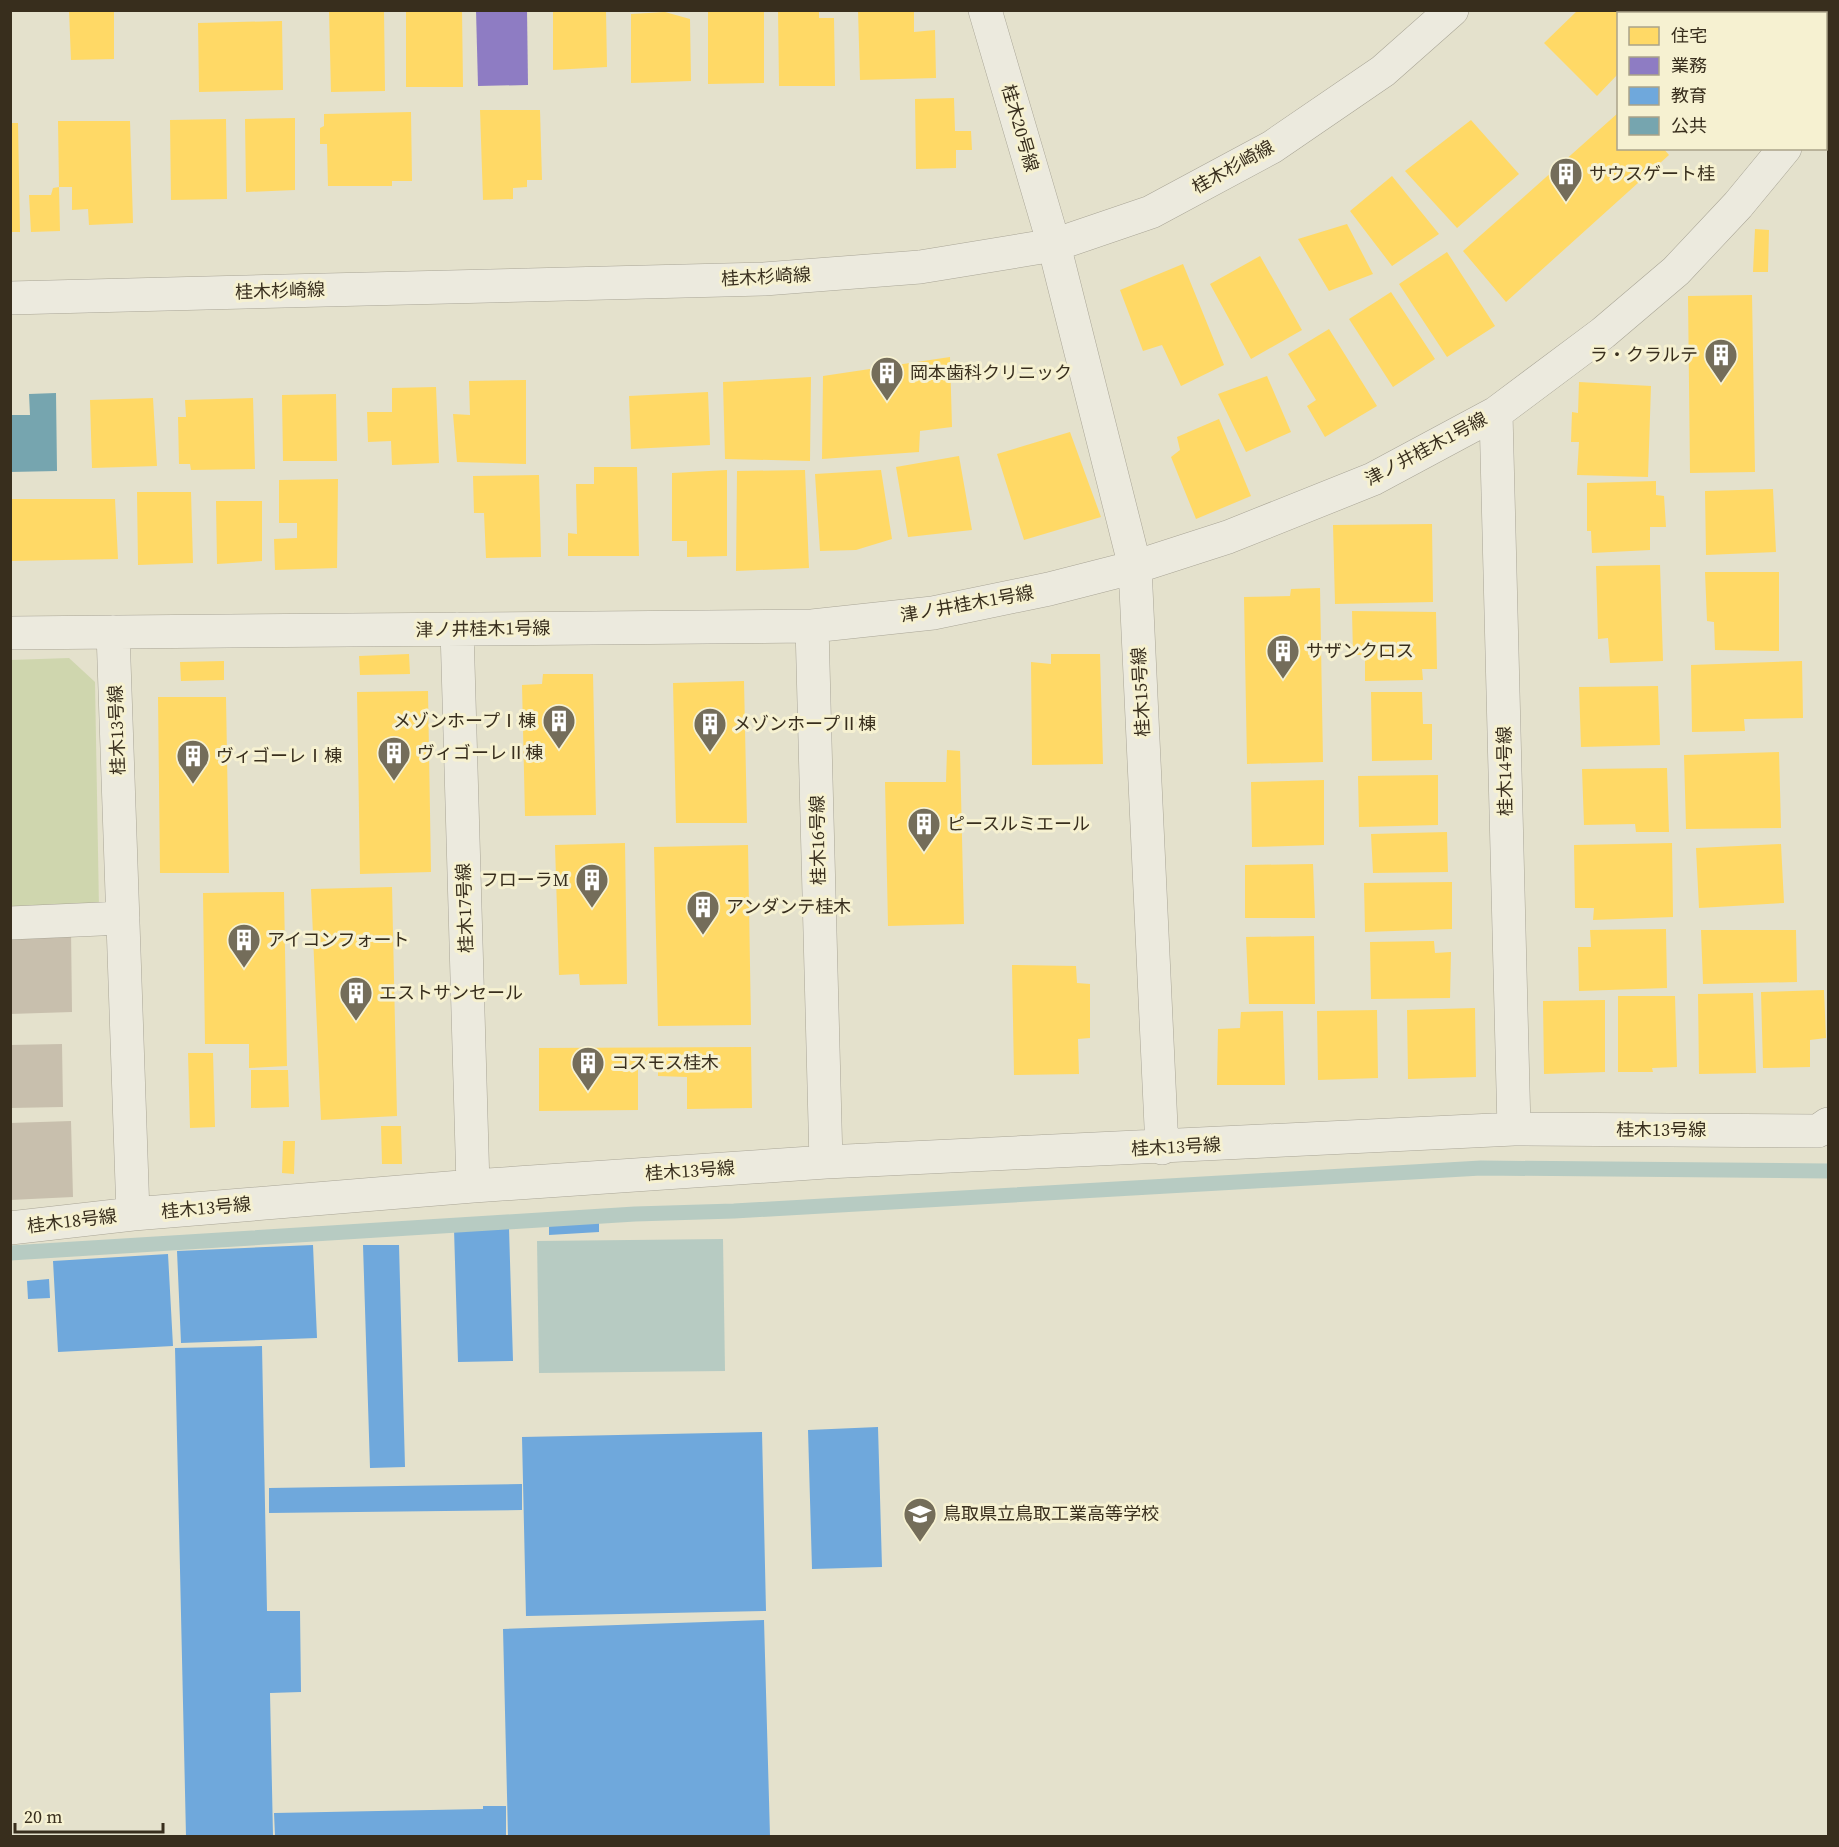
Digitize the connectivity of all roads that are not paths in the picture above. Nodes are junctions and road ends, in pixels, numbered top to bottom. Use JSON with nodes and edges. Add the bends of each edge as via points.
{"nodes":[{"id":1,"x":985,"y":10,"type":"edge"},
{"id":2,"x":1452,"y":10,"type":"edge"},
{"id":3,"x":1827,"y":98,"type":"edge"},
{"id":4,"x":1828,"y":118,"type":"edge"},
{"id":5,"x":1783,"y":150,"type":"edge"},
{"id":6,"x":1054,"y":245,"type":"junction"},
{"id":7,"x":10,"y":298,"type":"edge"},
{"id":8,"x":1496,"y":413,"type":"junction"},
{"id":9,"x":1135,"y":567,"type":"junction"},
{"id":10,"x":812,"y":626,"type":"junction"},
{"id":11,"x":457,"y":629,"type":"junction"},
{"id":12,"x":113,"y":632,"type":"junction"},
{"id":13,"x":10,"y":633,"type":"edge"},
{"id":14,"x":123,"y":918,"type":"junction"},
{"id":15,"x":10,"y":923,"type":"edge"},
{"id":16,"x":1828,"y":1124,"type":"edge"},
{"id":17,"x":1514,"y":1129,"type":"junction"},
{"id":18,"x":1162,"y":1148,"type":"junction"},
{"id":19,"x":826,"y":1162,"type":"junction"},
{"id":20,"x":474,"y":1186,"type":"junction"},
{"id":21,"x":133,"y":1214,"type":"junction"},
{"id":22,"x":10,"y":1228,"type":"edge"}],
"edges":[{"from":1,"to":6,"type":"street","name":"桂木20号線"},
{"from":2,"to":6,"type":"street","name":"桂木杉崎線","via":[[1383,70],[1272,147],[1151,212]]},
{"from":3,"to":4,"type":"street"},
{"from":5,"to":8,"type":"street","name":"津ノ井桂木1号線","via":[[1676,270],[1603,333]]},
{"from":6,"to":7,"type":"street","name":"桂木杉崎線","via":[[920,267],[764,279]]},
{"from":6,"to":9,"type":"street","name":"桂木15号線"},
{"from":8,"to":9,"type":"street","name":"津ノ井桂木1号線","via":[[1373,479],[1228,537]]},
{"from":8,"to":17,"type":"street","name":"桂木14号線"},
{"from":9,"to":10,"type":"street","name":"津ノ井桂木1号線","via":[[933,613]]},
{"from":9,"to":18,"type":"street","name":"桂木15号線"},
{"from":10,"to":11,"type":"street","name":"津ノ井桂木1号線"},
{"from":10,"to":19,"type":"street","name":"桂木16号線"},
{"from":11,"to":12,"type":"street","name":"津ノ井桂木1号線"},
{"from":11,"to":20,"type":"street","name":"桂木17号線"},
{"from":12,"to":13,"type":"street","name":"津ノ井桂木1号線"},
{"from":12,"to":14,"type":"street","name":"桂木13号線"},
{"from":14,"to":15,"type":"street"},
{"from":14,"to":21,"type":"street","name":"桂木13号線"},
{"from":16,"to":17,"type":"street","name":"桂木13号線","via":[[1818,1131]]},
{"from":17,"to":18,"type":"street","name":"桂木13号線"},
{"from":18,"to":19,"type":"street","name":"桂木13号線"},
{"from":19,"to":20,"type":"street","name":"桂木13号線"},
{"from":20,"to":21,"type":"street","name":"桂木13号線"},
{"from":21,"to":22,"type":"street","name":"桂木18号線"}]}
